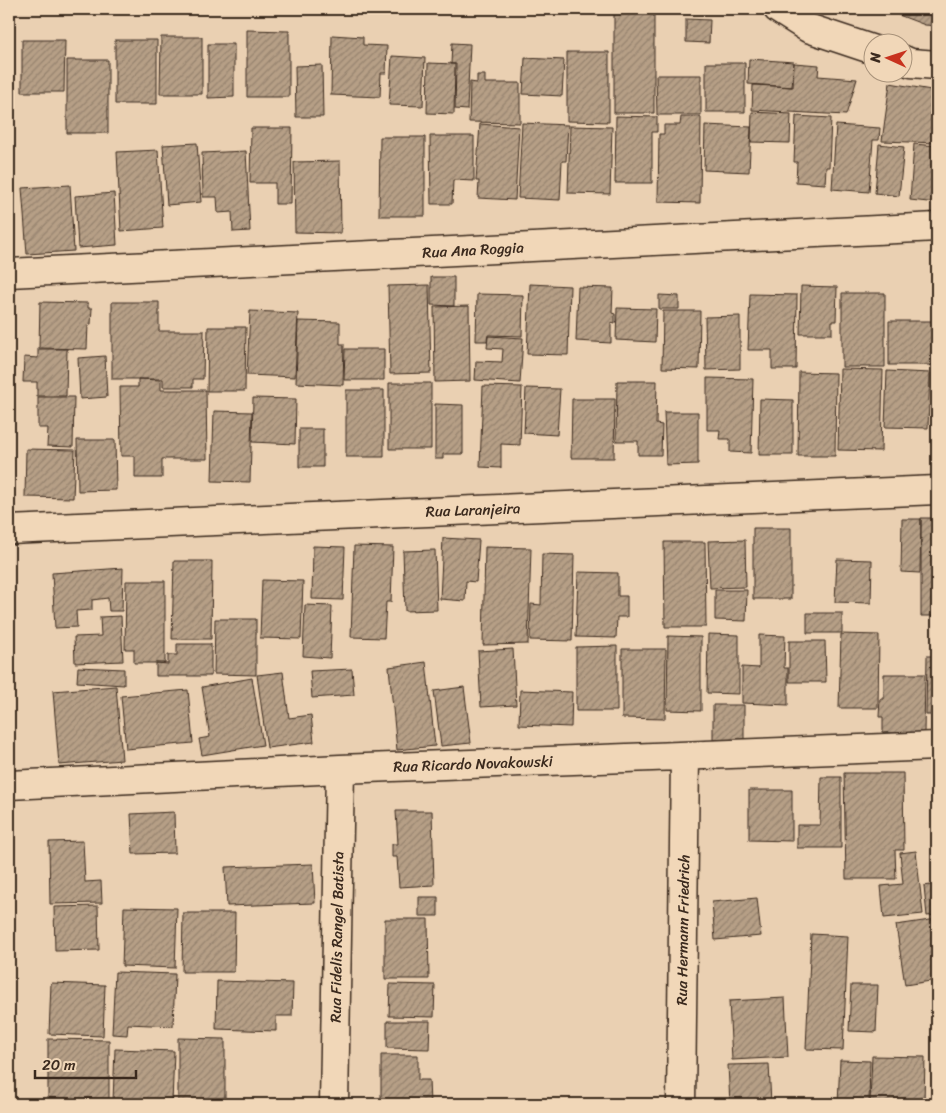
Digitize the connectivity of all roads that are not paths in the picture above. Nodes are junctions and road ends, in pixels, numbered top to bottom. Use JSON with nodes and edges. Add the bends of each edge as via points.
{"nodes":[{"id":1,"x":778,"y":9,"type":"edge"},
{"id":2,"x":864,"y":47,"type":"edge"},
{"id":3,"x":914,"y":63,"type":"edge"},
{"id":4,"x":937,"y":64,"type":"edge"},
{"id":5,"x":937,"y":227,"type":"edge"},
{"id":6,"x":9,"y":272,"type":"edge"},
{"id":7,"x":937,"y":490,"type":"edge"},
{"id":8,"x":9,"y":530,"type":"edge"},
{"id":9,"x":937,"y":746,"type":"edge"},
{"id":10,"x":684,"y":756,"type":"junction"},
{"id":11,"x":340,"y":769,"type":"junction"},
{"id":12,"x":9,"y":785,"type":"edge"},
{"id":13,"x":334,"y":1104,"type":"edge"},
{"id":14,"x":681,"y":1104,"type":"edge"}],
"edges":[{"from":1,"to":2,"type":"street","via":[[808,28]]},
{"from":3,"to":4,"type":"street"},
{"from":5,"to":6,"type":"street","name":"Rua Ana Roggia"},
{"from":7,"to":8,"type":"street","name":"Rua Laranjeira"},
{"from":9,"to":10,"type":"street","name":"Rua Ricardo Novakowski"},
{"from":10,"to":11,"type":"street","name":"Rua Ricardo Novakowski"},
{"from":10,"to":14,"type":"street","name":"Rua Hermann Friedrich"},
{"from":11,"to":12,"type":"street","name":"Rua Ricardo Novakowski"},
{"from":11,"to":13,"type":"street","name":"Rua Fidelis Rangel Batista"}]}
